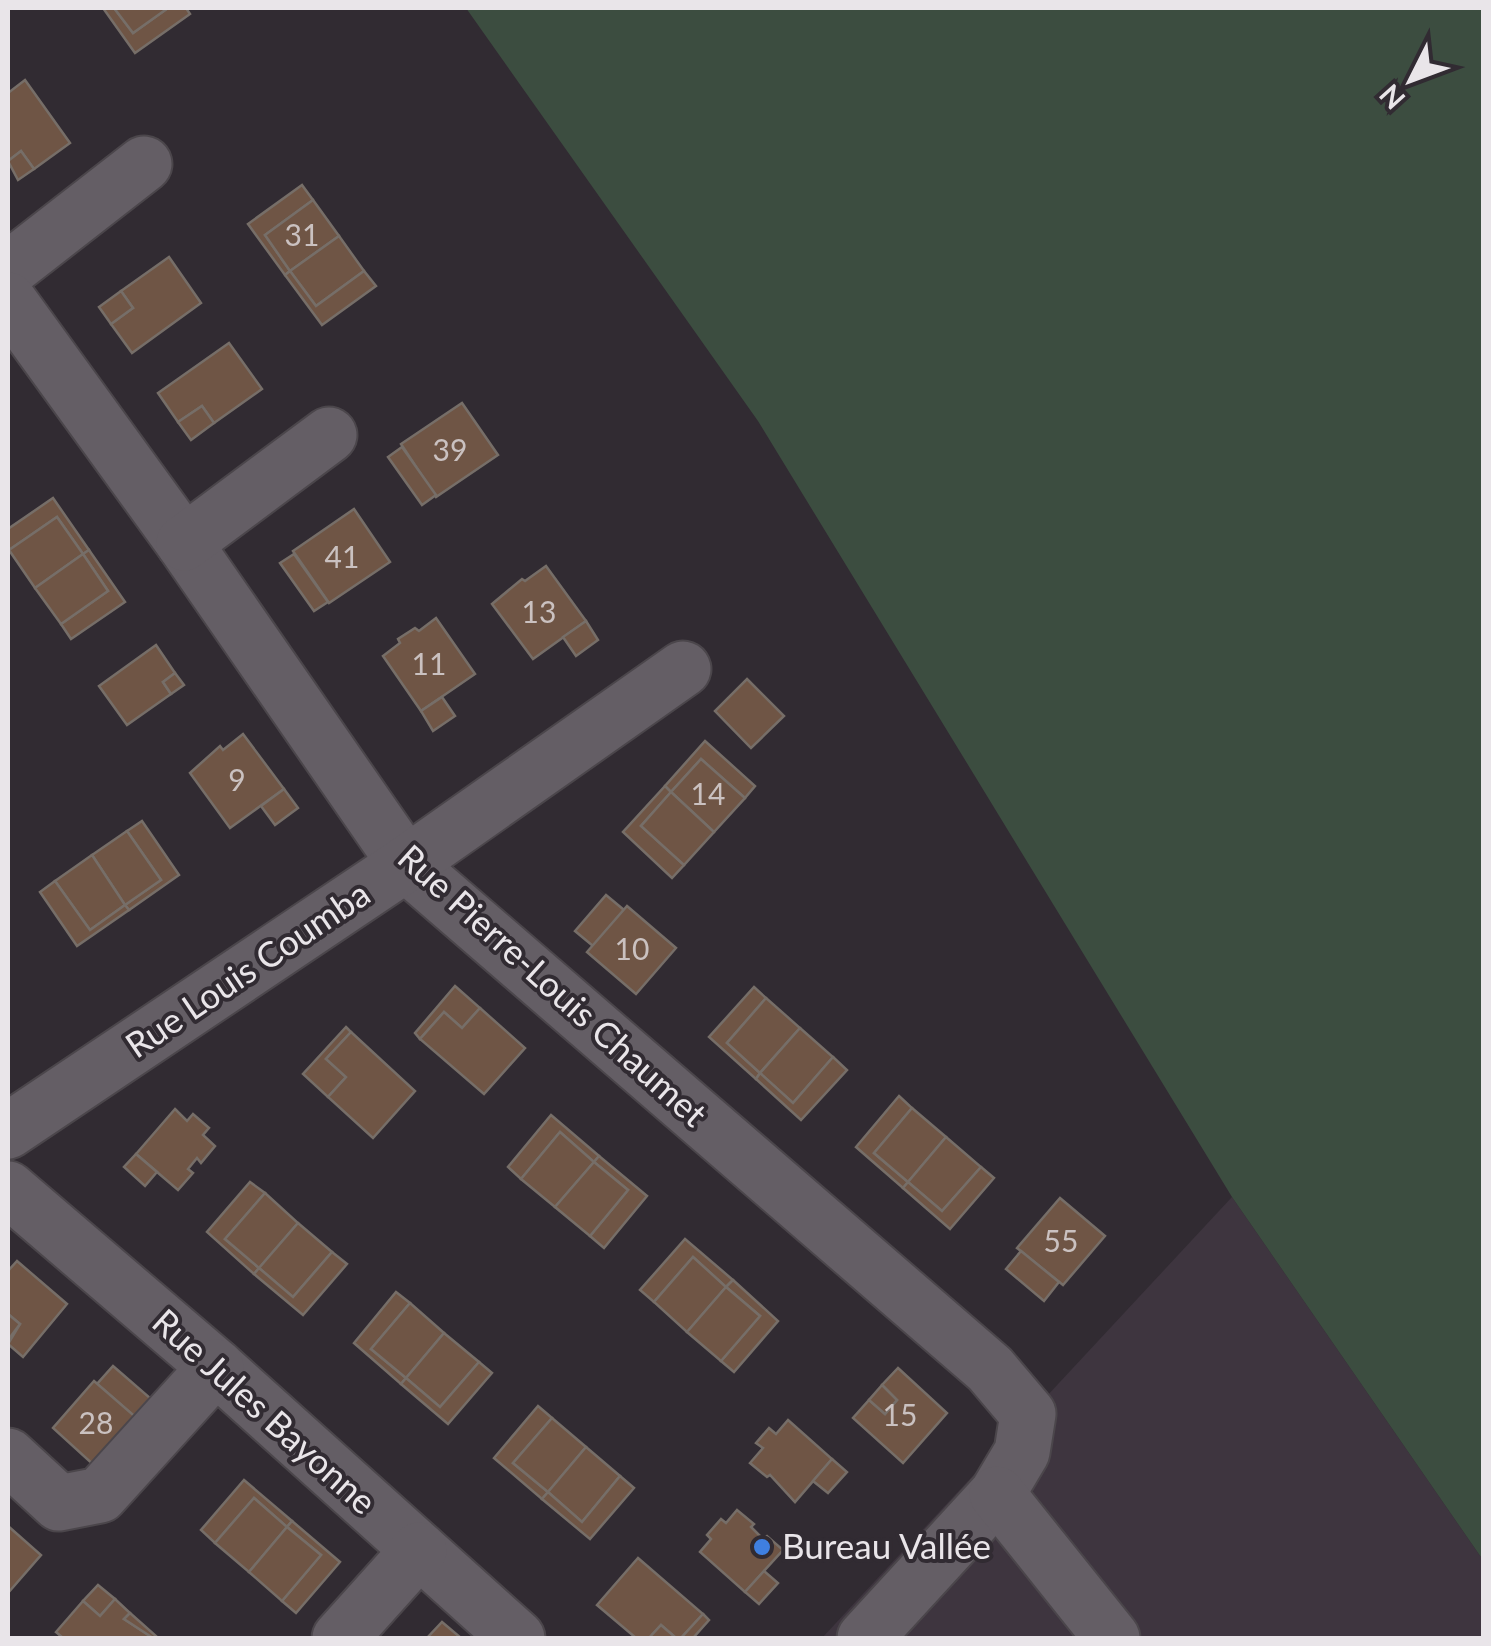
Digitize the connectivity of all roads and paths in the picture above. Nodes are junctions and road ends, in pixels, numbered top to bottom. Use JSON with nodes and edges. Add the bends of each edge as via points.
{"nodes":[{"id":1,"x":144,"y":164,"type":"dead end"},
{"id":2,"x":8,"y":270,"type":"edge"},
{"id":3,"x":8,"y":300,"type":"edge"},
{"id":4,"x":328,"y":435,"type":"dead end"},
{"id":5,"x":184,"y":543,"type":"junction"},
{"id":6,"x":683,"y":669,"type":"dead end"},
{"id":7,"x":406,"y":864,"type":"junction"},
{"id":8,"x":8,"y":1131,"type":"edge"},
{"id":9,"x":8,"y":1189,"type":"edge"},
{"id":10,"x":216,"y":1367,"type":"junction"},
{"id":11,"x":8,"y":1456,"type":"edge"},
{"id":12,"x":997,"y":1494,"type":"junction"},
{"id":13,"x":419,"y":1550,"type":"junction"},
{"id":14,"x":1088,"y":1630,"type":"edge"},
{"id":15,"x":340,"y":1638,"type":"edge"},
{"id":16,"x":517,"y":1638,"type":"edge"},
{"id":17,"x":865,"y":1638,"type":"edge"}],
"edges":[{"from":1,"to":2,"type":"street"},
{"from":3,"to":5,"type":"street","name":"Rue Pierre-Louis Chaumet"},
{"from":4,"to":5,"type":"street"},
{"from":5,"to":7,"type":"street","name":"Rue Pierre-Louis Chaumet"},
{"from":6,"to":7,"type":"street","name":"Rue Louis Coumba"},
{"from":7,"to":8,"type":"street","name":"Rue Louis Coumba"},
{"from":7,"to":12,"type":"street","name":"Rue Pierre-Louis Chaumet","via":[[990,1369],[1028,1414],[1022,1452]]},
{"from":9,"to":10,"type":"street","name":"Rue Jules Bayonne"},
{"from":10,"to":11,"type":"street","via":[[100,1494],[58,1504]]},
{"from":10,"to":13,"type":"street","name":"Rue Jules Bayonne"},
{"from":12,"to":14,"type":"street"},
{"from":12,"to":17,"type":"street"},
{"from":13,"to":15,"type":"street"},
{"from":13,"to":16,"type":"street","name":"Rue Jules Bayonne"}]}
